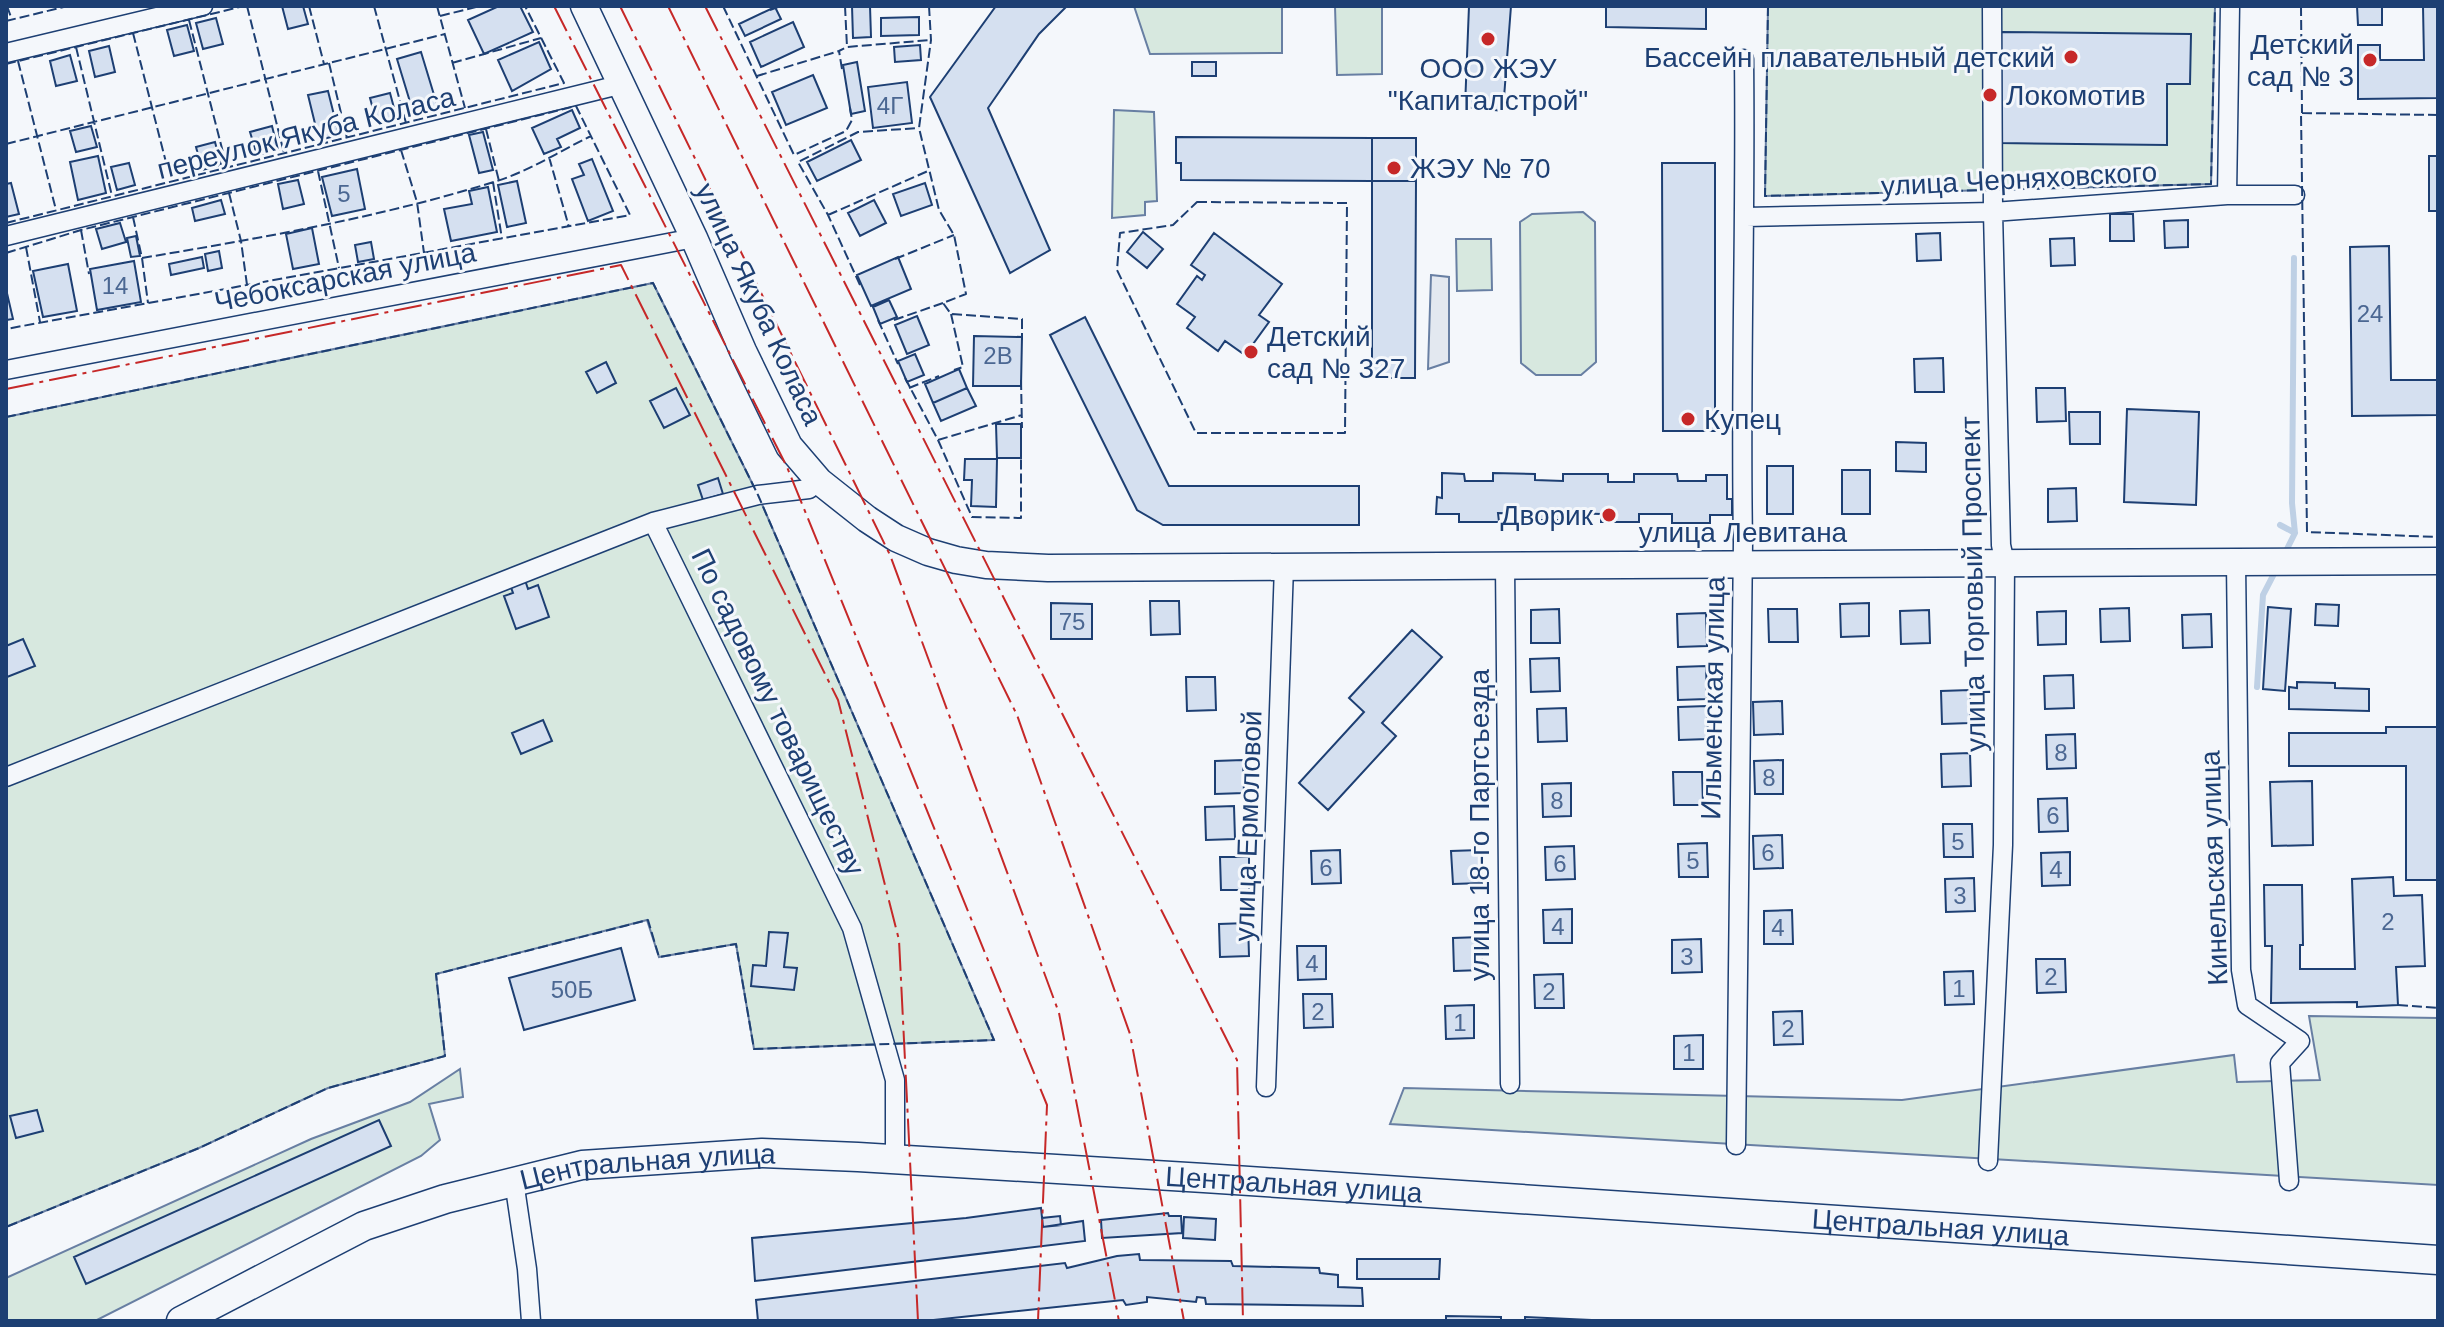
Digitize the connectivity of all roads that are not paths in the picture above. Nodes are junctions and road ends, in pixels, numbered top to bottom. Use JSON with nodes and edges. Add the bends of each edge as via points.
{"nodes":[{"id":1,"x":203,"y":6,"type":"edge"},
{"id":2,"x":584,"y":6,"type":"edge"},
{"id":3,"x":1992,"y":6,"type":"edge"},
{"id":4,"x":2230,"y":6,"type":"edge"},
{"id":5,"x":6,"y":53,"type":"edge"},
{"id":6,"x":1744,"y":59,"type":"dead end"},
{"id":7,"x":619,"y":85,"type":"junction"},
{"id":8,"x":2227,"y":195,"type":"junction"},
{"id":9,"x":2295,"y":195,"type":"dead end"},
{"id":10,"x":1993,"y":212,"type":"junction"},
{"id":11,"x":1746,"y":217,"type":"junction"},
{"id":12,"x":6,"y":236,"type":"edge"},
{"id":13,"x":694,"y":238,"type":"junction"},
{"id":14,"x":6,"y":370,"type":"edge"},
{"id":15,"x":819,"y":481,"type":"junction"},
{"id":16,"x":653,"y":522,"type":"junction"},
{"id":17,"x":2438,"y":561,"type":"edge"},
{"id":18,"x":1742,"y":563,"type":"junction"},
{"id":19,"x":2005,"y":563,"type":"junction"},
{"id":20,"x":2236,"y":563,"type":"junction"},
{"id":21,"x":1505,"y":565,"type":"junction"},
{"id":22,"x":1284,"y":566,"type":"junction"},
{"id":23,"x":1048,"y":568,"type":"joint"},
{"id":24,"x":6,"y":777,"type":"edge"},
{"id":25,"x":1510,"y":1084,"type":"dead end"},
{"id":26,"x":1266,"y":1087,"type":"dead end"},
{"id":27,"x":1736,"y":1145,"type":"dead end"},
{"id":28,"x":895,"y":1159,"type":"junction"},
{"id":29,"x":1988,"y":1161,"type":"dead end"},
{"id":30,"x":514,"y":1181,"type":"junction"},
{"id":31,"x":2289,"y":1181,"type":"dead end"},
{"id":32,"x":2438,"y":1260,"type":"edge"},
{"id":33,"x":181,"y":1321,"type":"edge"},
{"id":34,"x":531,"y":1321,"type":"edge"}],
"edges":[{"from":1,"to":5,"type":"street"},
{"from":2,"to":7,"type":"street","name":"улица Якуба Коласа"},
{"from":3,"to":10,"type":"street","name":"улица Торговый Проспект"},
{"from":4,"to":8,"type":"street"},
{"from":6,"to":11,"type":"street","name":"Ильменская улица"},
{"from":7,"to":12,"type":"street","name":"переулок Якуба Коласа"},
{"from":7,"to":13,"type":"street","name":"улица Якуба Коласа"},
{"from":8,"to":9,"type":"street","name":"улица Черняховского"},
{"from":8,"to":10,"type":"street","name":"улица Черняховского"},
{"from":10,"to":11,"type":"street","name":"улица Черняховского"},
{"from":10,"to":19,"type":"street","name":"улица Торговый Проспект"},
{"from":11,"to":18,"type":"street","name":"Ильменская улица"},
{"from":13,"to":14,"type":"street","name":"Чебоксарская улица"},
{"from":13,"to":15,"type":"street","name":"улица Якуба Коласа","via":[[789,446]]},
{"from":15,"to":16,"type":"street","via":[[809,489],[758,495]]},
{"from":15,"to":23,"type":"street","name":"улица Якуба Коласа","via":[[896,538],[928,552],[986,565]]},
{"from":16,"to":24,"type":"street"},
{"from":16,"to":28,"type":"street","name":"По садовому товариществу","via":[[852,928],[895,1080]]},
{"from":17,"to":20,"type":"street","name":"улица Левитана"},
{"from":18,"to":19,"type":"street","name":"улица Левитана"},
{"from":18,"to":21,"type":"street","name":"улица Левитана"},
{"from":18,"to":27,"type":"street","name":"Ильменская улица"},
{"from":19,"to":20,"type":"street","name":"улица Левитана"},
{"from":19,"to":29,"type":"street","name":"улица Торговый Проспект","via":[[2003,845]]},
{"from":20,"to":31,"type":"street","name":"Кинельская улица","via":[[2241,970],[2247,1005],[2300,1041],[2280,1063]]},
{"from":21,"to":22,"type":"street","name":"улица Левитана"},
{"from":21,"to":25,"type":"street","name":"улица 18-го Партсъезда"},
{"from":22,"to":23,"type":"street","name":"улица Левитана"},
{"from":22,"to":26,"type":"street","name":"улица Ермоловой"},
{"from":28,"to":30,"type":"main road","name":"Центральная улица","via":[[762,1153],[665,1158],[582,1165]]},
{"from":28,"to":32,"type":"main road","name":"Центральная улица"},
{"from":30,"to":33,"type":"main road","name":"Центральная улица","via":[[364,1226]]},
{"from":30,"to":34,"type":"street"}]}
